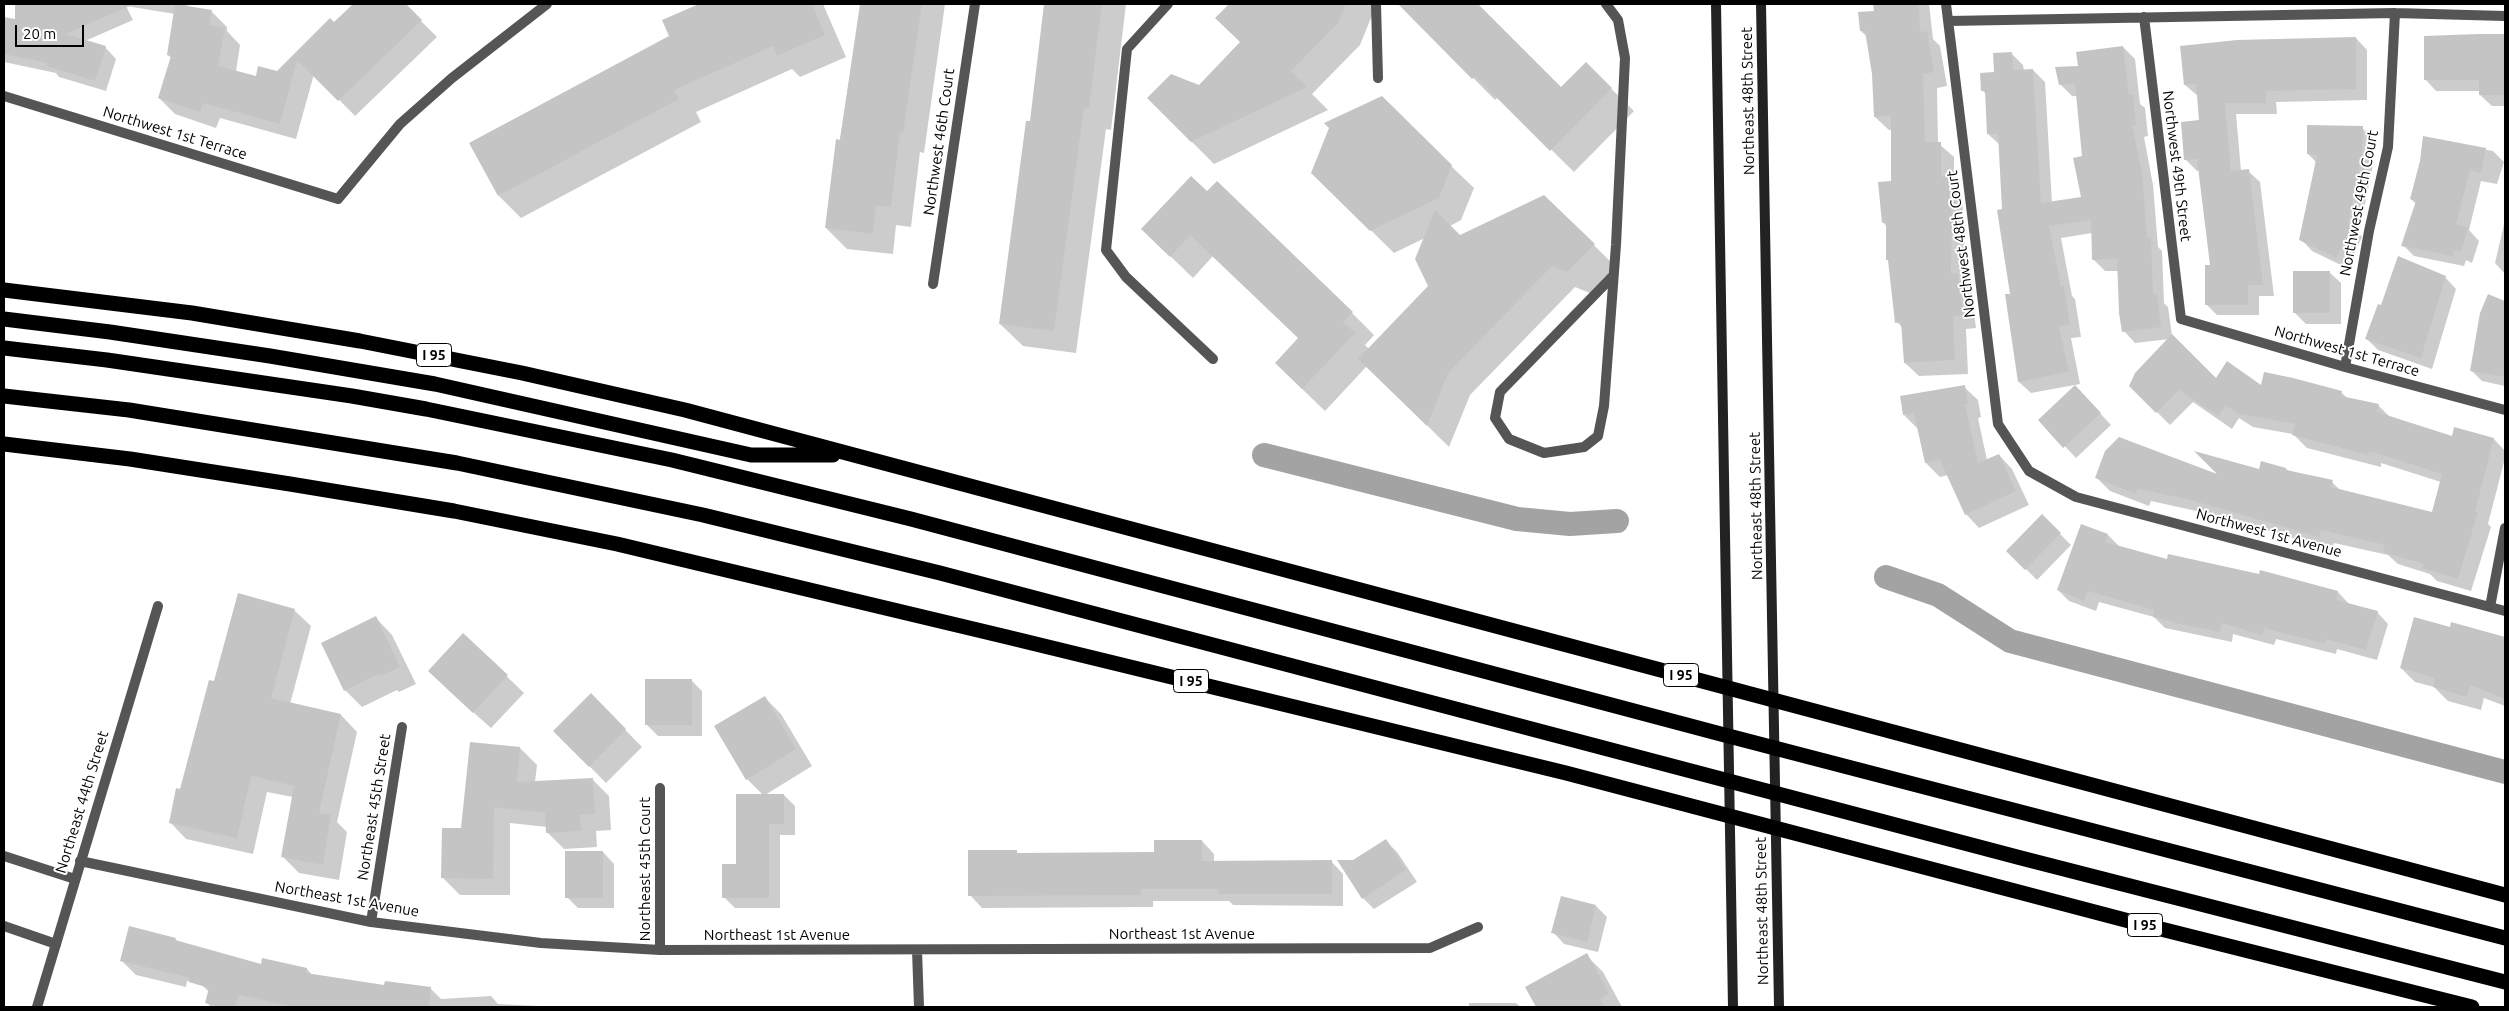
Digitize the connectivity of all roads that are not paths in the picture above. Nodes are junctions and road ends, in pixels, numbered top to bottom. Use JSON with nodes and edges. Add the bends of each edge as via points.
{"nodes":[{"id":1,"x":548,"y":4,"type":"edge"},
{"id":2,"x":975,"y":4,"type":"edge"},
{"id":3,"x":1168,"y":4,"type":"edge"},
{"id":4,"x":1376,"y":4,"type":"edge"},
{"id":5,"x":1606,"y":4,"type":"edge"},
{"id":6,"x":1716,"y":4,"type":"edge"},
{"id":7,"x":1761,"y":4,"type":"edge"},
{"id":8,"x":1946,"y":4,"type":"edge"},
{"id":9,"x":2394,"y":13,"type":"junction"},
{"id":10,"x":2505,"y":16,"type":"edge"},
{"id":11,"x":2144,"y":17,"type":"junction"},
{"id":12,"x":1949,"y":21,"type":"junction"},
{"id":13,"x":1378,"y":78,"type":"dead end"},
{"id":14,"x":4,"y":96,"type":"edge"},
{"id":15,"x":1612,"y":277,"type":"junction"},
{"id":16,"x":933,"y":284,"type":"dead end"},
{"id":17,"x":4,"y":290,"type":"edge"},
{"id":18,"x":4,"y":319,"type":"edge"},
{"id":19,"x":2181,"y":319,"type":"joint"},
{"id":20,"x":4,"y":348,"type":"edge"},
{"id":21,"x":1213,"y":359,"type":"dead end"},
{"id":22,"x":2345,"y":367,"type":"junction"},
{"id":23,"x":4,"y":396,"type":"edge"},
{"id":24,"x":2505,"y":410,"type":"edge"},
{"id":25,"x":4,"y":444,"type":"edge"},
{"id":26,"x":857,"y":455,"type":"junction"},
{"id":27,"x":2029,"y":471,"type":"joint"},
{"id":28,"x":2505,"y":528,"type":"edge"},
{"id":29,"x":158,"y":606,"type":"dead end"},
{"id":30,"x":2490,"y":607,"type":"junction"},
{"id":31,"x":2505,"y":611,"type":"edge"},
{"id":32,"x":402,"y":727,"type":"dead end"},
{"id":33,"x":660,"y":788,"type":"dead end"},
{"id":34,"x":4,"y":856,"type":"edge"},
{"id":35,"x":80,"y":861,"type":"junction"},
{"id":36,"x":74,"y":879,"type":"junction"},
{"id":37,"x":2505,"y":895,"type":"edge"},
{"id":38,"x":371,"y":922,"type":"junction"},
{"id":39,"x":4,"y":926,"type":"edge"},
{"id":40,"x":1478,"y":927,"type":"dead end"},
{"id":41,"x":2505,"y":938,"type":"edge"},
{"id":42,"x":56,"y":944,"type":"junction"},
{"id":43,"x":660,"y":950,"type":"junction"},
{"id":44,"x":918,"y":950,"type":"junction"},
{"id":45,"x":2505,"y":982,"type":"edge"},
{"id":46,"x":37,"y":1007,"type":"edge"},
{"id":47,"x":919,"y":1007,"type":"edge"},
{"id":48,"x":1733,"y":1007,"type":"edge"},
{"id":49,"x":1779,"y":1007,"type":"edge"},
{"id":50,"x":2472,"y":1007,"type":"edge"}],
"edges":[{"from":1,"to":14,"type":"street","name":"Northwest 1st Terrace","via":[[452,78],[400,124],[338,199]]},
{"from":2,"to":16,"type":"street","name":"Northwest 46th Court"},
{"from":3,"to":21,"type":"street","via":[[1127,49],[1106,250],[1126,277]]},
{"from":4,"to":13,"type":"street"},
{"from":5,"to":15,"type":"street","via":[[1618,20],[1625,58]]},
{"from":6,"to":48,"type":"main road","name":"Northeast 48th Street"},
{"from":7,"to":49,"type":"main road","name":"Northeast 48th Street"},
{"from":8,"to":12,"type":"street","name":"Northwest 48th Court"},
{"from":9,"to":10,"type":"street"},
{"from":9,"to":11,"type":"street"},
{"from":9,"to":22,"type":"street","name":"Northwest 49th Court","via":[[2388,147],[2369,231]]},
{"from":11,"to":12,"type":"street"},
{"from":11,"to":19,"type":"street","name":"Northwest 49th Street"},
{"from":12,"to":27,"type":"street","name":"Northwest 48th Court","via":[[1998,424]]},
{"from":15,"to":15,"type":"street","via":[[1604,406],[1598,436],[1584,448],[1544,453],[1509,439],[1495,418],[1500,392]]},
{"from":17,"to":26,"type":"highway","number":"I 95","via":[[192,313],[442,356],[631,398]]},
{"from":18,"to":26,"type":"highway","via":[[261,354],[435,384],[751,455]]},
{"from":19,"to":22,"type":"street","name":"Northwest 1st Terrace"},
{"from":20,"to":41,"type":"highway","via":[[352,396],[672,460],[911,519]]},
{"from":22,"to":24,"type":"street","name":"Northwest 1st Terrace"},
{"from":23,"to":45,"type":"highway","via":[[129,410],[448,461],[712,517],[940,573]]},
{"from":25,"to":50,"type":"highway","number":"I 95","via":[[130,459],[290,484],[626,546],[1547,768],[2129,921]]},
{"from":26,"to":37,"type":"highway","number":"I 95"},
{"from":27,"to":30,"type":"street","name":"Northwest 1st Avenue","via":[[2076,497]]},
{"from":28,"to":30,"type":"street"},
{"from":29,"to":35,"type":"street","name":"Northeast 44th Street"},
{"from":30,"to":31,"type":"street","name":"Northwest 1st Avenue"},
{"from":32,"to":38,"type":"street","name":"Northeast 45th Street"},
{"from":33,"to":43,"type":"street","name":"Northeast 45th Court"},
{"from":34,"to":36,"type":"street"},
{"from":35,"to":36,"type":"street","name":"Northeast 44th Street"},
{"from":35,"to":38,"type":"street","name":"Northeast 1st Avenue"},
{"from":36,"to":42,"type":"street","name":"Northeast 44th Street"},
{"from":38,"to":43,"type":"street","name":"Northeast 1st Avenue","via":[[541,943]]},
{"from":39,"to":42,"type":"street"},
{"from":40,"to":44,"type":"street","name":"Northeast 1st Avenue","via":[[1430,948]]},
{"from":42,"to":46,"type":"street","name":"Northeast 44th Street"},
{"from":43,"to":44,"type":"street","name":"Northeast 1st Avenue"},
{"from":44,"to":47,"type":"street"}]}
